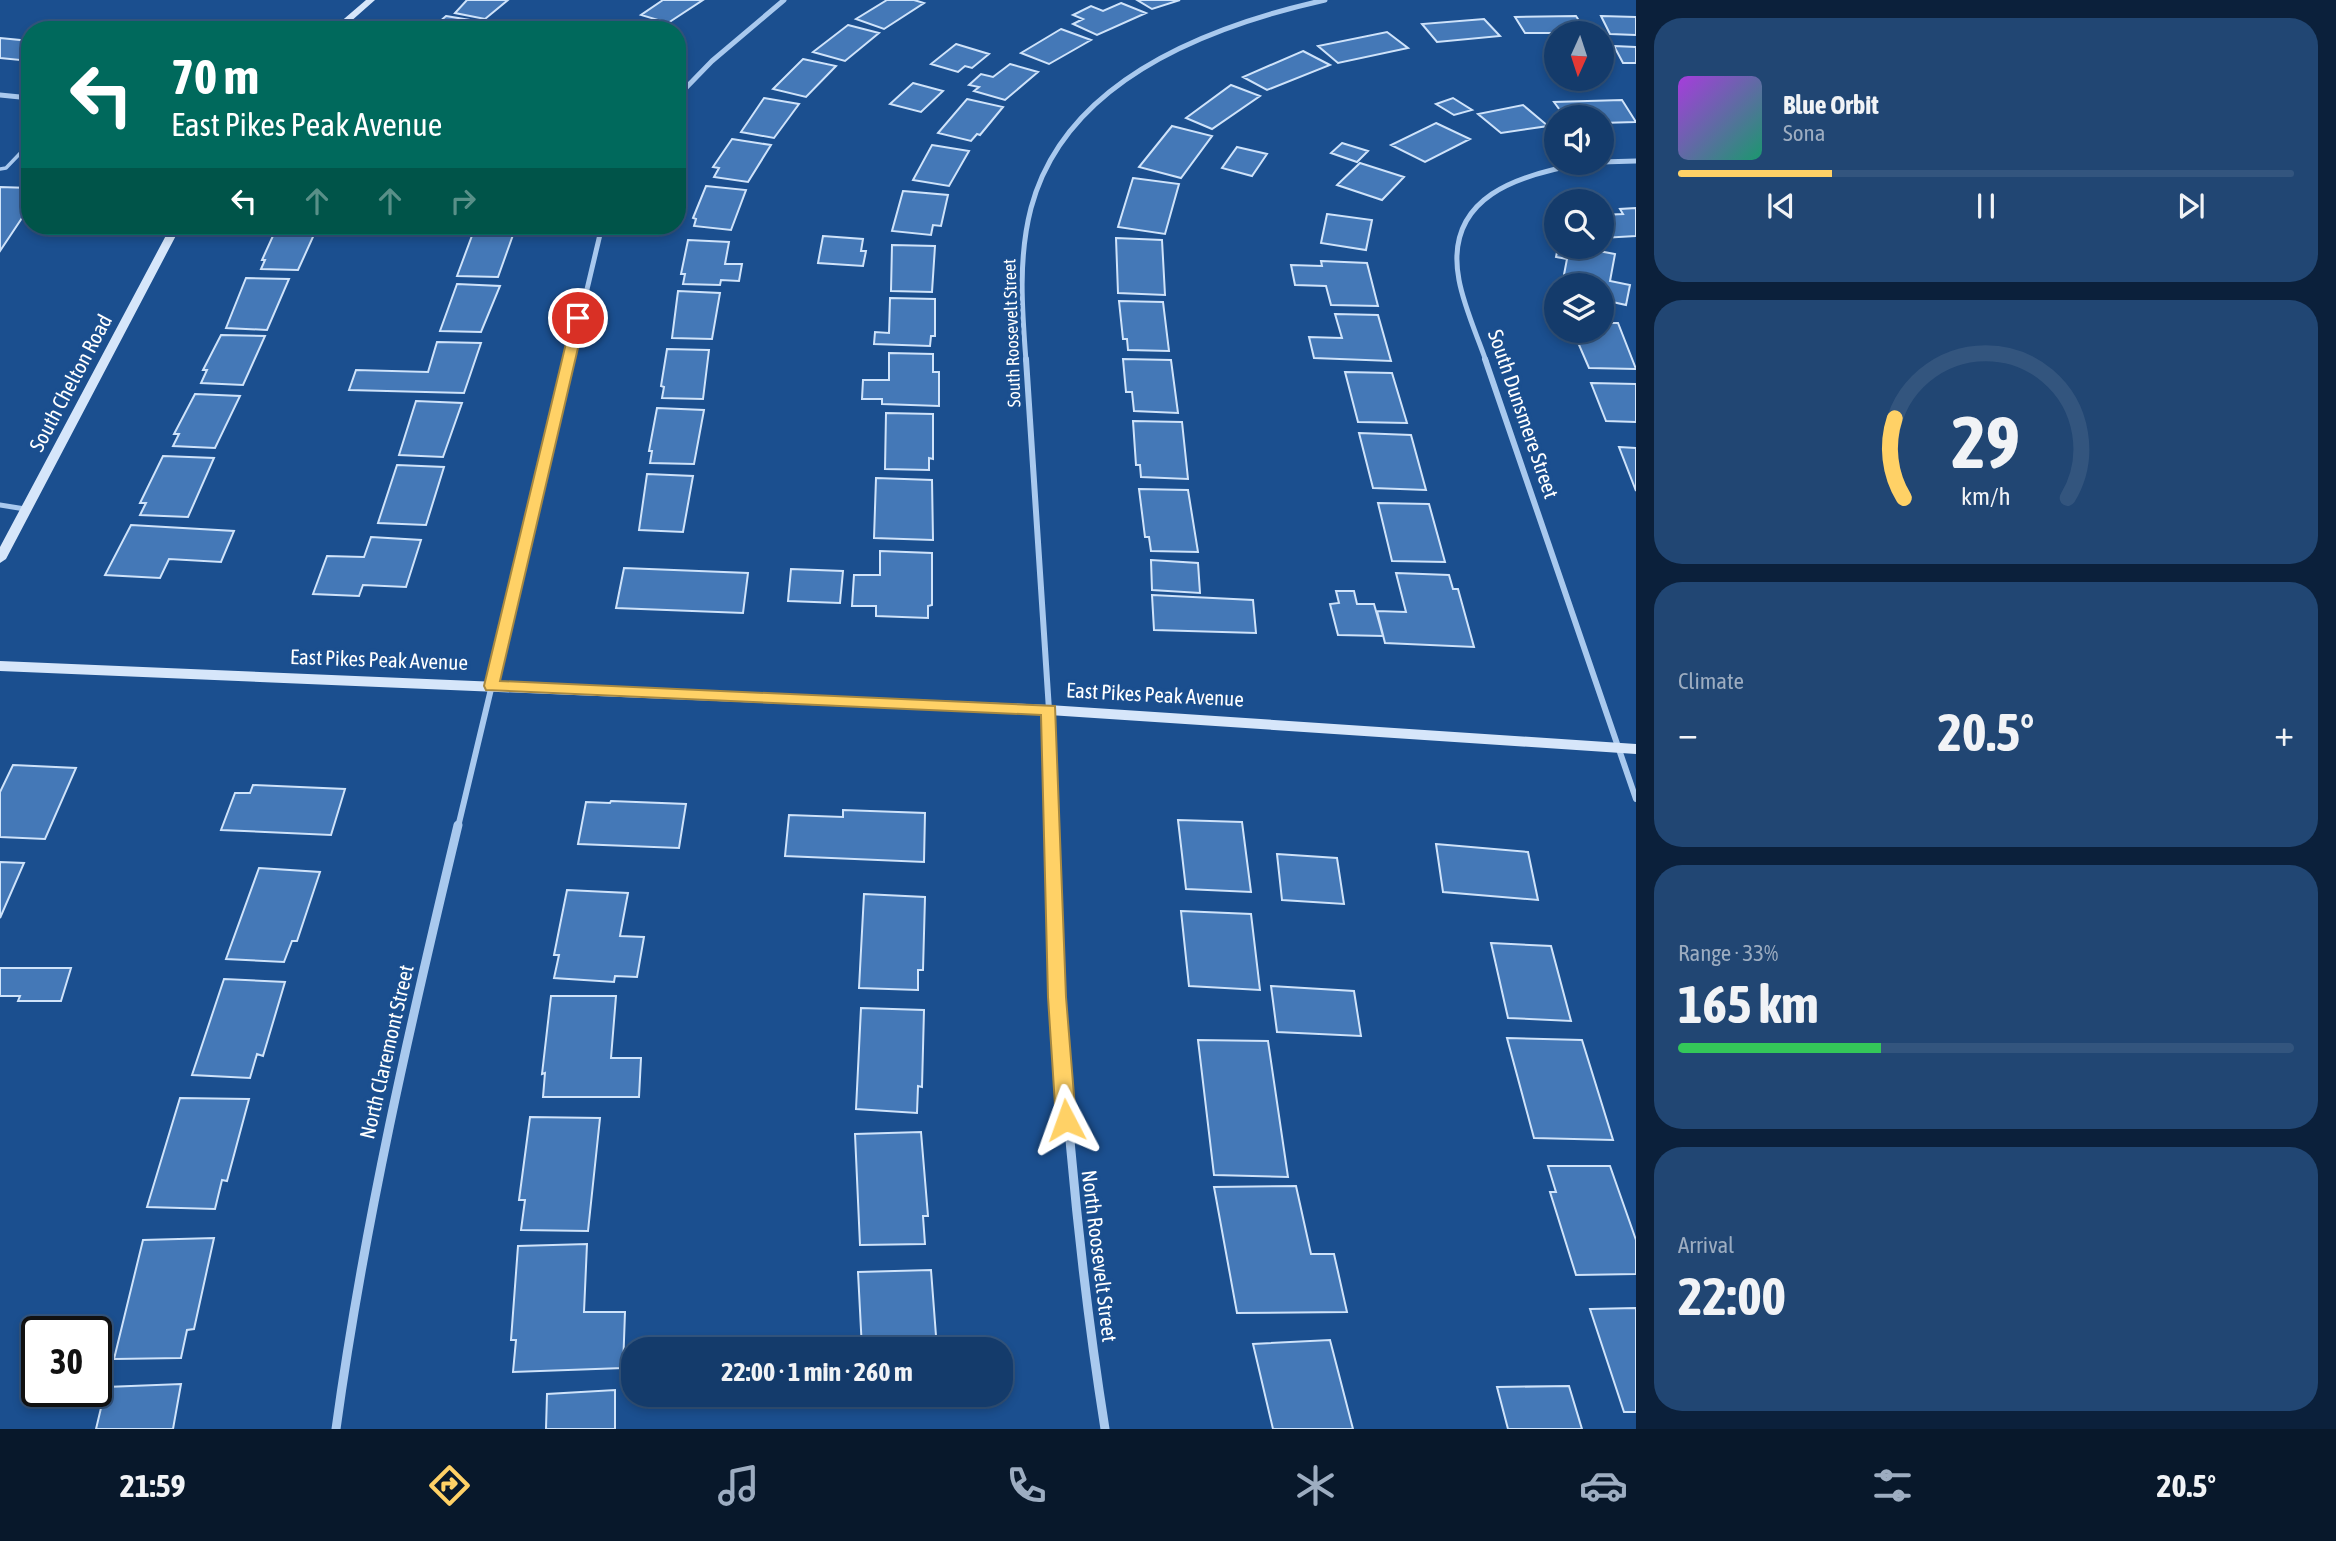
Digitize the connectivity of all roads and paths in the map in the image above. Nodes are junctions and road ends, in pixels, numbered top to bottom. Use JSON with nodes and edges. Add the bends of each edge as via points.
{"nodes":[{"id":1,"x":371,"y":0,"type":"edge"},
{"id":2,"x":784,"y":0,"type":"edge"},
{"id":3,"x":1325,"y":0,"type":"edge"},
{"id":4,"x":346,"y":21,"type":"edge"},
{"id":5,"x":686,"y":88,"type":"edge"},
{"id":6,"x":0,"y":95,"type":"edge"},
{"id":7,"x":21,"y":97,"type":"edge"},
{"id":8,"x":21,"y":152,"type":"edge"},
{"id":9,"x":1636,"y":161,"type":"edge"},
{"id":10,"x":1614,"y":162,"type":"edge"},
{"id":11,"x":0,"y":169,"type":"edge"},
{"id":12,"x":1544,"y":172,"type":"edge"},
{"id":13,"x":171,"y":235,"type":"edge"},
{"id":14,"x":600,"y":235,"type":"edge"},
{"id":15,"x":0,"y":506,"type":"edge"},
{"id":16,"x":26,"y":510,"type":"junction"},
{"id":17,"x":0,"y":559,"type":"edge"},
{"id":18,"x":0,"y":666,"type":"edge"},
{"id":19,"x":491,"y":686,"type":"junction"},
{"id":20,"x":1049,"y":710,"type":"junction"},
{"id":21,"x":1620,"y":748,"type":"junction"},
{"id":22,"x":1636,"y":749,"type":"edge"},
{"id":23,"x":1636,"y":799,"type":"edge"},
{"id":24,"x":336,"y":1429,"type":"edge"},
{"id":25,"x":1105,"y":1429,"type":"edge"}],
"edges":[{"from":1,"to":4,"type":"main road"},
{"from":2,"to":5,"type":"street"},
{"from":3,"to":20,"type":"street","name":"South Roosevelt Street","via":[[1203,37],[1132,77],[1080,118],[1050,160],[1037,190],[1022,251],[1021,291]]},
{"from":6,"to":7,"type":"street"},
{"from":8,"to":11,"type":"lane"},
{"from":9,"to":10,"type":"street"},
{"from":12,"to":21,"type":"street","name":"South Dunsmere Street","via":[[1504,186],[1468,216],[1455,253],[1459,282]]},
{"from":13,"to":16,"type":"main road","name":"South Chelton Road"},
{"from":14,"to":19,"type":"street","name":"North Claremont Street"},
{"from":15,"to":16,"type":"lane"},
{"from":16,"to":17,"type":"main road","name":"South Chelton Road"},
{"from":18,"to":19,"type":"main road","name":"East Pikes Peak Avenue"},
{"from":19,"to":20,"type":"main road","name":"East Pikes Peak Avenue"},
{"from":19,"to":24,"type":"street","name":"North Claremont Street","via":[[379,1168],[353,1304]]},
{"from":20,"to":21,"type":"main road","name":"East Pikes Peak Avenue"},
{"from":20,"to":25,"type":"street","name":"North Roosevelt Street","via":[[1057,997],[1068,1144],[1084,1296]]},
{"from":21,"to":22,"type":"main road","name":"East Pikes Peak Avenue"},
{"from":21,"to":23,"type":"street","name":"South Dunsmere Street"}]}
